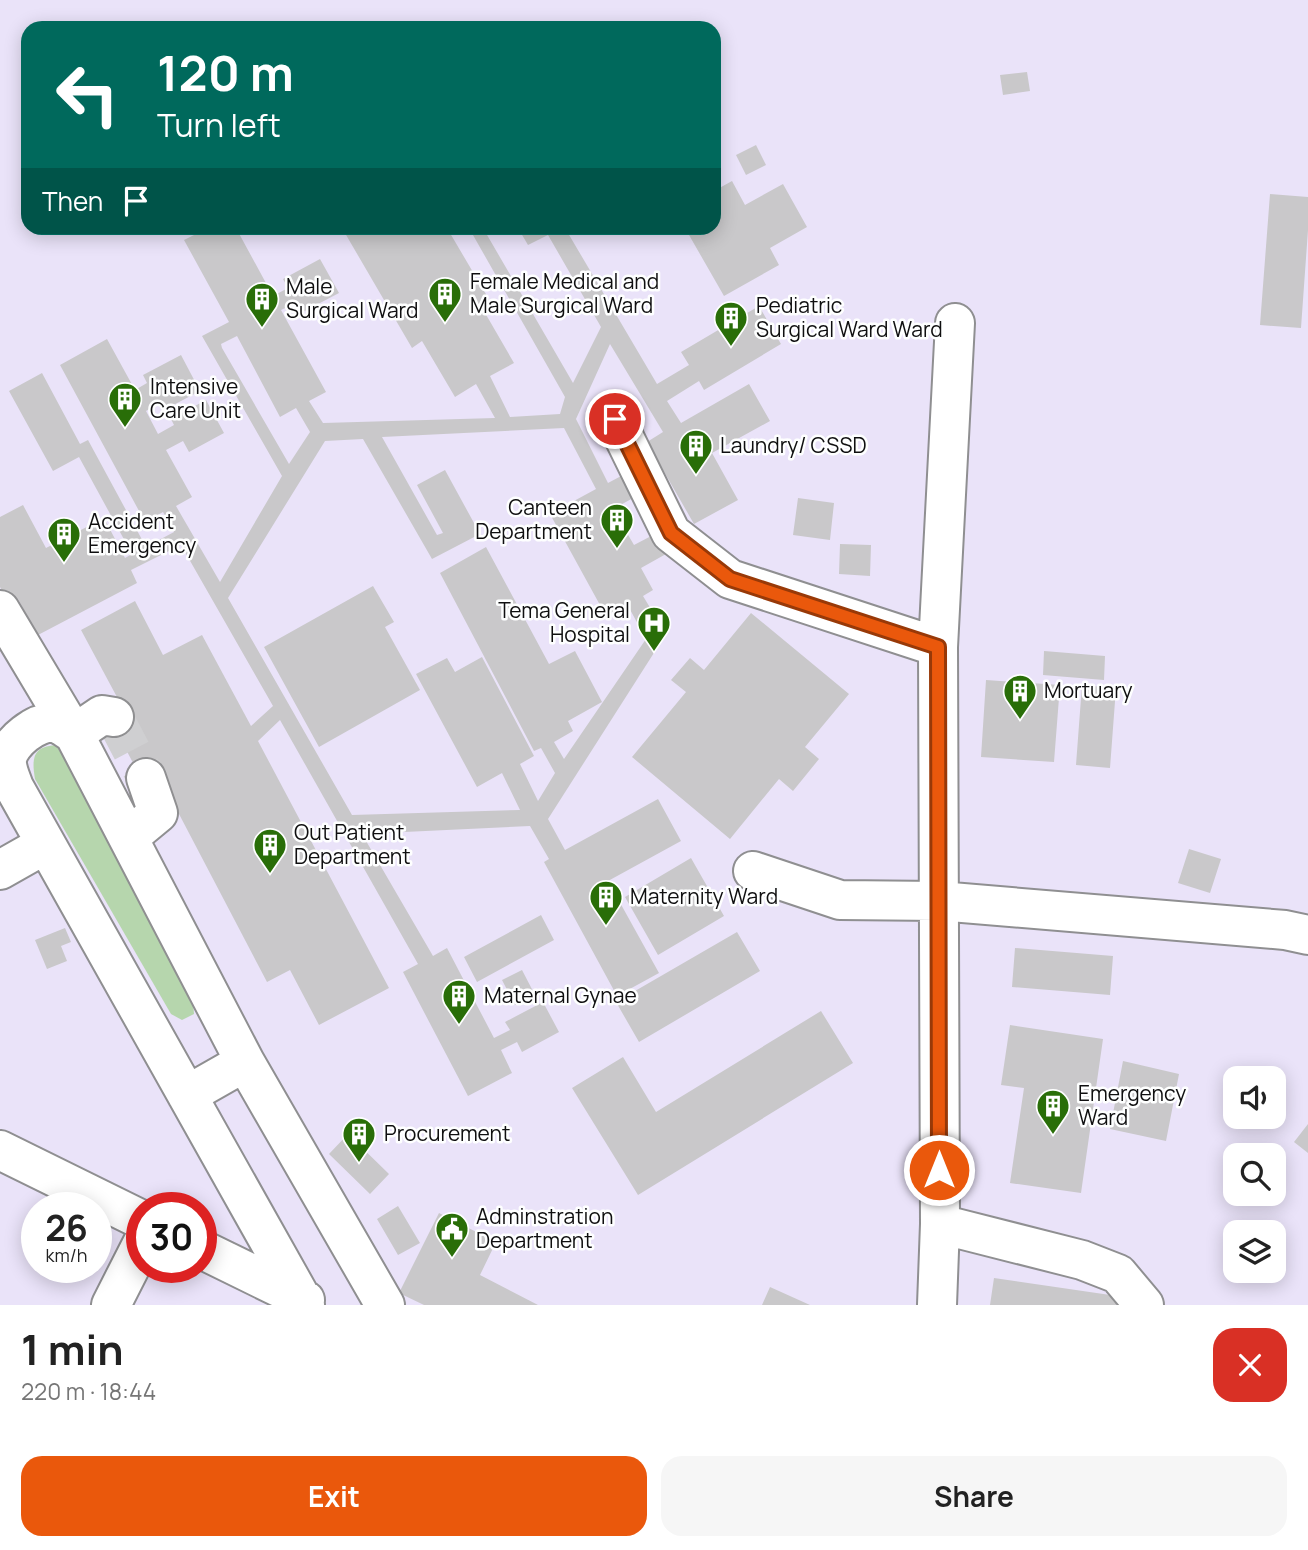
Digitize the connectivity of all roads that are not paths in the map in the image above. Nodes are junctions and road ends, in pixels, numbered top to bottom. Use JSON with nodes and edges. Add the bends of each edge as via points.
{"nodes":[{"id":1,"x":955,"y":323,"type":"dead end"},
{"id":2,"x":615,"y":419,"type":"dead end"},
{"id":3,"x":0,"y":610,"type":"edge"},
{"id":4,"x":938,"y":647,"type":"junction"},
{"id":5,"x":114,"y":717,"type":"dead end"},
{"id":6,"x":74,"y":734,"type":"junction"},
{"id":7,"x":146,"y":778,"type":"tunnel mouth"},
{"id":8,"x":129,"y":837,"type":"junction"},
{"id":9,"x":46,"y":844,"type":"junction"},
{"id":10,"x":0,"y":870,"type":"edge"},
{"id":11,"x":753,"y":871,"type":"dead end"},
{"id":12,"x":939,"y":901,"type":"junction"},
{"id":13,"x":1308,"y":935,"type":"edge"},
{"id":14,"x":245,"y":1062,"type":"junction"},
{"id":15,"x":187,"y":1095,"type":"junction"},
{"id":16,"x":0,"y":1150,"type":"edge"},
{"id":17,"x":126,"y":1212,"type":"edge"},
{"id":18,"x":940,"y":1224,"type":"junction"},
{"id":19,"x":217,"y":1257,"type":"edge"},
{"id":20,"x":126,"y":1275,"type":"edge"},
{"id":21,"x":308,"y":1303,"type":"edge"},
{"id":22,"x":111,"y":1305,"type":"edge"},
{"id":23,"x":385,"y":1305,"type":"edge"},
{"id":24,"x":936,"y":1305,"type":"edge"},
{"id":25,"x":1144,"y":1305,"type":"edge"}],
"edges":[{"from":1,"to":4,"type":"street"},
{"from":2,"to":4,"type":"street","via":[[671,533],[730,579]]},
{"from":3,"to":6,"type":"street"},
{"from":4,"to":12,"type":"street"},
{"from":5,"to":6,"type":"street","via":[[102,715]]},
{"from":6,"to":8,"type":"street"},
{"from":6,"to":9,"type":"street","via":[[54,723],[38,725],[8,756],[14,787]]},
{"from":7,"to":8,"type":"street","via":[[158,813]]},
{"from":8,"to":14,"type":"street"},
{"from":9,"to":10,"type":"street"},
{"from":9,"to":15,"type":"street"},
{"from":11,"to":12,"type":"street","via":[[840,900]]},
{"from":12,"to":13,"type":"street"},
{"from":12,"to":18,"type":"street"},
{"from":14,"to":15,"type":"street"},
{"from":14,"to":23,"type":"street"},
{"from":15,"to":21,"type":"street"},
{"from":16,"to":17,"type":"street"},
{"from":18,"to":24,"type":"street"},
{"from":18,"to":25,"type":"street","via":[[1082,1260],[1118,1274]]},
{"from":19,"to":21,"type":"street"},
{"from":20,"to":22,"type":"street"}]}
